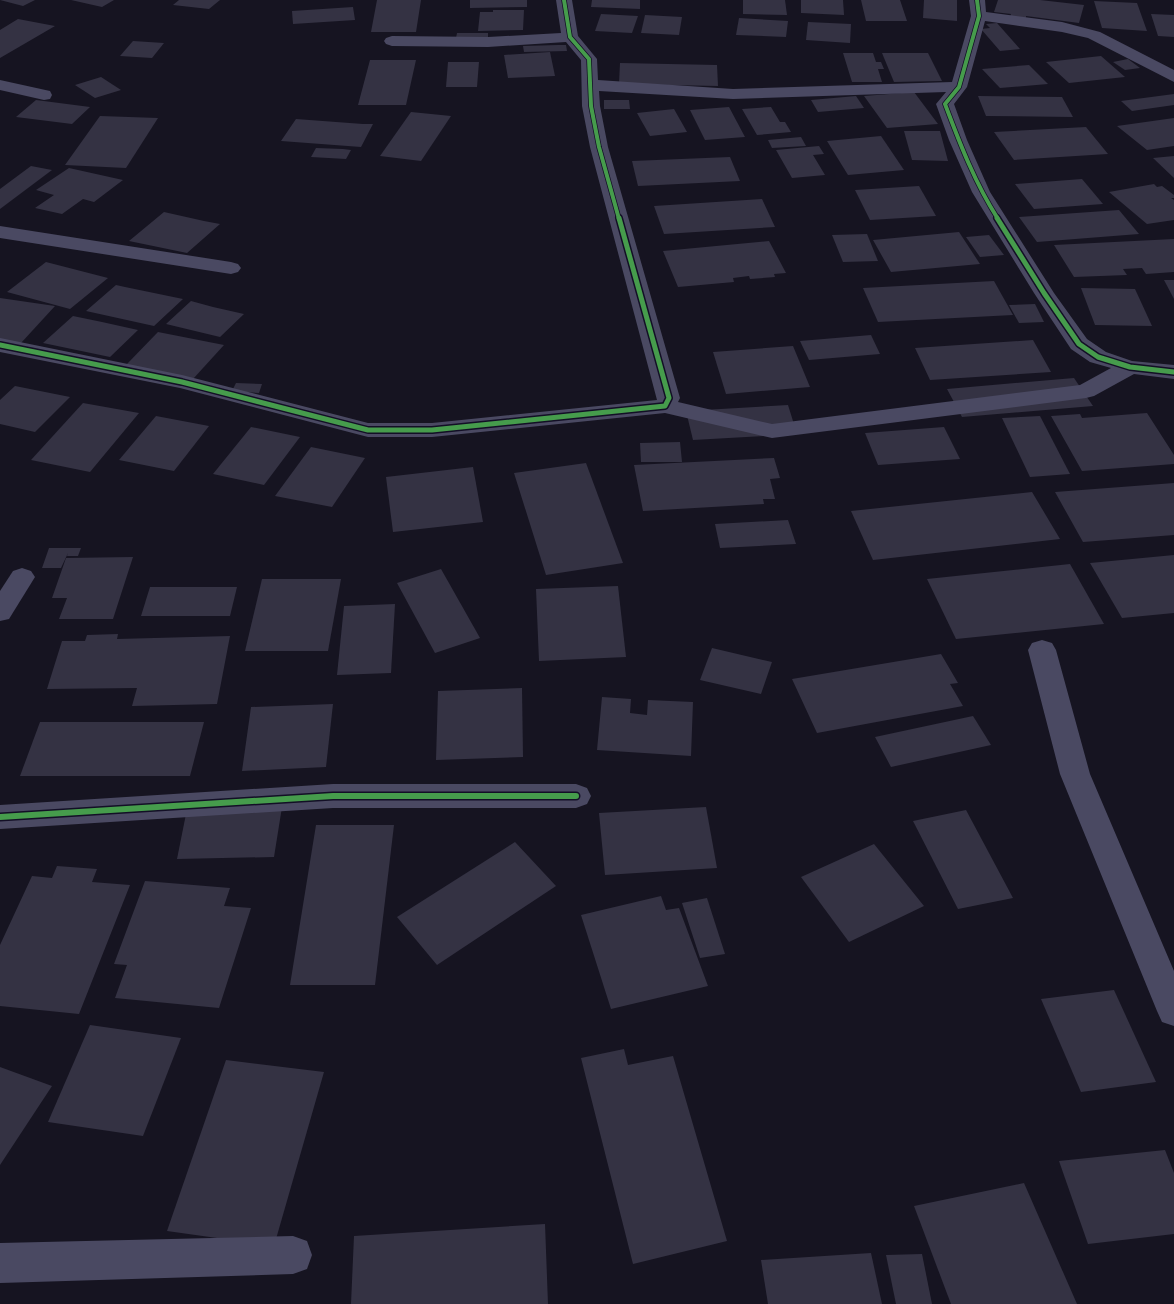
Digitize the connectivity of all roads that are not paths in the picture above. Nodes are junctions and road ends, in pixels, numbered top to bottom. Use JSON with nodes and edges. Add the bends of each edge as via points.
{"nodes":[{"id":1,"x":564,"y":0,"type":"edge"},
{"id":2,"x":978,"y":8,"type":"edge"},
{"id":3,"x":570,"y":37,"type":"junction"},
{"id":4,"x":392,"y":41,"type":"dead end"},
{"id":5,"x":1174,"y":77,"type":"edge"},
{"id":6,"x":590,"y":85,"type":"junction"},
{"id":7,"x":0,"y":86,"type":"edge"},
{"id":8,"x":959,"y":87,"type":"junction"},
{"id":9,"x":44,"y":95,"type":"dead end"},
{"id":10,"x":0,"y":232,"type":"edge"},
{"id":11,"x":231,"y":268,"type":"dead end"},
{"id":12,"x":0,"y":345,"type":"edge"},
{"id":13,"x":1130,"y":367,"type":"junction"},
{"id":14,"x":1174,"y":372,"type":"edge"},
{"id":15,"x":666,"y":406,"type":"junction"},
{"id":16,"x":0,"y":577,"type":"edge"},
{"id":17,"x":0,"y":612,"type":"edge"},
{"id":18,"x":1042,"y":650,"type":"dead end"},
{"id":19,"x":576,"y":796,"type":"dead end"},
{"id":20,"x":0,"y":818,"type":"edge"},
{"id":21,"x":1174,"y":1011,"type":"edge"},
{"id":22,"x":293,"y":1255,"type":"dead end"},
{"id":23,"x":0,"y":1263,"type":"edge"}],
"edges":[{"from":1,"to":3,"type":"street"},
{"from":2,"to":5,"type":"street","via":[[1094,35]]},
{"from":2,"to":8,"type":"street"},
{"from":3,"to":4,"type":"street","via":[[488,42]]},
{"from":3,"to":6,"type":"street","via":[[589,59]]},
{"from":6,"to":8,"type":"street","via":[[733,94]]},
{"from":6,"to":15,"type":"street","via":[[599,147],[669,398]]},
{"from":7,"to":9,"type":"street"},
{"from":8,"to":13,"type":"street","via":[[945,104],[981,192],[1080,344],[1098,357]]},
{"from":10,"to":11,"type":"street"},
{"from":12,"to":15,"type":"street","via":[[182,382],[368,430],[432,430]]},
{"from":13,"to":14,"type":"street"},
{"from":13,"to":15,"type":"street","via":[[1086,391],[772,431]]},
{"from":16,"to":17,"type":"street","via":[[22,577]]},
{"from":18,"to":21,"type":"street","via":[[1075,774]]},
{"from":19,"to":20,"type":"street","via":[[333,796]]},
{"from":22,"to":23,"type":"street"}]}
